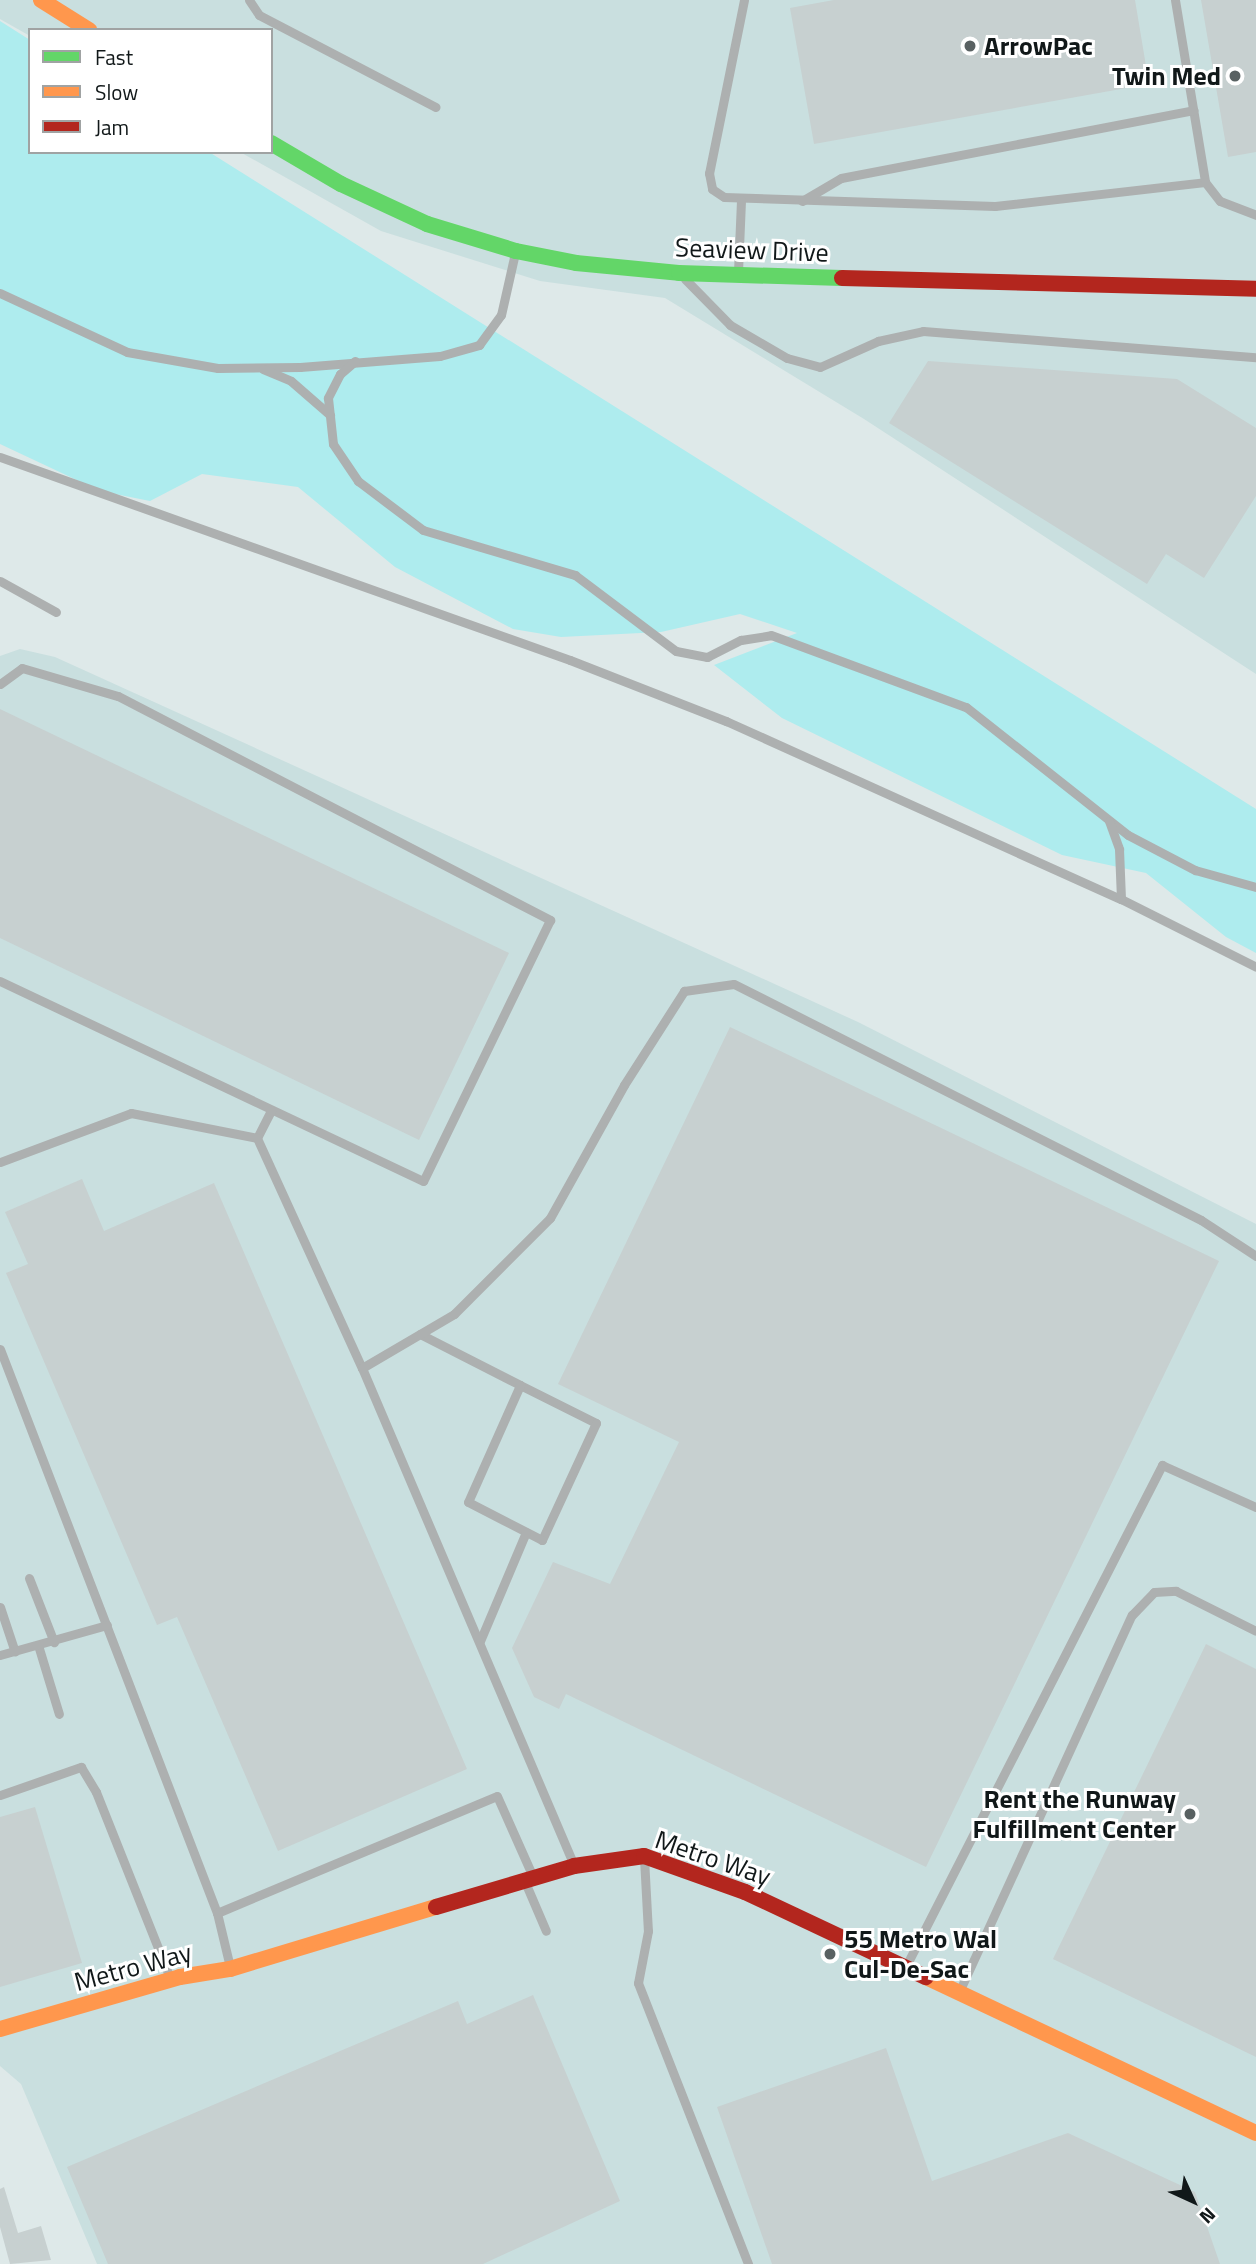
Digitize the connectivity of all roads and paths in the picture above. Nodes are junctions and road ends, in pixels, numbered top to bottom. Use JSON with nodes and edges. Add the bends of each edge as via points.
{"nodes":[{"id":1,"x":41,"y":0,"type":"edge"},
{"id":2,"x":249,"y":0,"type":"edge"},
{"id":3,"x":744,"y":0,"type":"edge"},
{"id":4,"x":1175,"y":0,"type":"edge"},
{"id":5,"x":86,"y":28,"type":"edge"},
{"id":6,"x":436,"y":107,"type":"dead end"},
{"id":7,"x":1193,"y":110,"type":"junction"},
{"id":8,"x":273,"y":144,"type":"edge"},
{"id":9,"x":1205,"y":182,"type":"junction"},
{"id":10,"x":741,"y":200,"type":"junction"},
{"id":11,"x":800,"y":202,"type":"junction"},
{"id":12,"x":1256,"y":215,"type":"edge"},
{"id":13,"x":516,"y":251,"type":"junction"},
{"id":14,"x":679,"y":273,"type":"junction"},
{"id":15,"x":738,"y":274,"type":"junction"},
{"id":16,"x":1256,"y":289,"type":"edge"},
{"id":17,"x":0,"y":293,"type":"edge"},
{"id":18,"x":1256,"y":357,"type":"edge"},
{"id":19,"x":355,"y":361,"type":"junction"},
{"id":20,"x":259,"y":368,"type":"junction"},
{"id":21,"x":330,"y":415,"type":"junction"},
{"id":22,"x":0,"y":457,"type":"edge"},
{"id":23,"x":0,"y":581,"type":"edge"},
{"id":24,"x":56,"y":612,"type":"dead end"},
{"id":25,"x":0,"y":684,"type":"edge"},
{"id":26,"x":1108,"y":819,"type":"junction"},
{"id":27,"x":1256,"y":887,"type":"edge"},
{"id":28,"x":1121,"y":899,"type":"junction"},
{"id":29,"x":1256,"y":967,"type":"edge"},
{"id":30,"x":0,"y":981,"type":"edge"},
{"id":31,"x":271,"y":1110,"type":"junction"},
{"id":32,"x":257,"y":1138,"type":"junction"},
{"id":33,"x":0,"y":1162,"type":"edge"},
{"id":34,"x":1256,"y":1256,"type":"edge"},
{"id":35,"x":420,"y":1334,"type":"junction"},
{"id":36,"x":0,"y":1349,"type":"edge"},
{"id":37,"x":362,"y":1368,"type":"junction"},
{"id":38,"x":520,"y":1385,"type":"junction"},
{"id":39,"x":1256,"y":1507,"type":"edge"},
{"id":40,"x":526,"y":1532,"type":"junction"},
{"id":41,"x":29,"y":1578,"type":"dead end"},
{"id":42,"x":0,"y":1607,"type":"edge"},
{"id":43,"x":107,"y":1625,"type":"junction"},
{"id":44,"x":1256,"y":1631,"type":"edge"},
{"id":45,"x":480,"y":1641,"type":"junction"},
{"id":46,"x":54,"y":1642,"type":"junction"},
{"id":47,"x":38,"y":1646,"type":"junction"},
{"id":48,"x":15,"y":1652,"type":"junction"},
{"id":49,"x":0,"y":1655,"type":"edge"},
{"id":50,"x":59,"y":1714,"type":"dead end"},
{"id":51,"x":0,"y":1795,"type":"edge"},
{"id":52,"x":644,"y":1856,"type":"junction"},
{"id":53,"x":574,"y":1866,"type":"junction"},
{"id":54,"x":529,"y":1879,"type":"junction"},
{"id":55,"x":217,"y":1913,"type":"junction"},
{"id":56,"x":546,"y":1931,"type":"dead end"},
{"id":57,"x":906,"y":1968,"type":"junction"},
{"id":58,"x":230,"y":1969,"type":"junction"},
{"id":59,"x":171,"y":1980,"type":"junction"},
{"id":60,"x":959,"y":1993,"type":"junction"},
{"id":61,"x":0,"y":2029,"type":"edge"},
{"id":62,"x":1256,"y":2133,"type":"edge"},
{"id":63,"x":748,"y":2264,"type":"edge"}],
"edges":[{"from":1,"to":5,"type":"street"},
{"from":2,"to":6,"type":"lane","via":[[258,15]]},
{"from":3,"to":10,"type":"lane","via":[[709,173],[712,189]]},
{"from":4,"to":7,"type":"lane"},
{"from":7,"to":9,"type":"lane"},
{"from":7,"to":11,"type":"lane","via":[[841,178]]},
{"from":8,"to":13,"type":"street","name":"Seaview Drive","via":[[397,211]]},
{"from":9,"to":11,"type":"lane","via":[[995,206]]},
{"from":9,"to":12,"type":"lane","via":[[1220,201]]},
{"from":10,"to":11,"type":"lane"},
{"from":10,"to":15,"type":"lane"},
{"from":13,"to":14,"type":"street","name":"Seaview Drive","via":[[608,267]]},
{"from":13,"to":19,"type":"lane","via":[[501,315],[479,345],[440,356]]},
{"from":14,"to":15,"type":"street","name":"Seaview Drive"},
{"from":14,"to":18,"type":"lane","via":[[730,325],[788,358],[820,367],[878,341],[923,331]]},
{"from":15,"to":16,"type":"street","name":"Seaview Drive"},
{"from":17,"to":20,"type":"lane","via":[[127,352],[218,368]]},
{"from":19,"to":20,"type":"lane"},
{"from":19,"to":21,"type":"lane","via":[[340,374],[328,398]]},
{"from":20,"to":21,"type":"lane","via":[[291,382]]},
{"from":21,"to":26,"type":"lane","via":[[333,444],[358,481],[423,530],[575,575],[676,651],[707,657],[741,640],[771,635],[967,707]]},
{"from":22,"to":28,"type":"lane","via":[[700,710]]},
{"from":23,"to":24,"type":"lane"},
{"from":25,"to":31,"type":"lane","via":[[22,668],[118,696],[550,920],[423,1181]]},
{"from":26,"to":27,"type":"lane","via":[[1128,835],[1195,870]]},
{"from":26,"to":28,"type":"lane","via":[[1119,849]]},
{"from":28,"to":29,"type":"lane"},
{"from":30,"to":31,"type":"lane"},
{"from":31,"to":32,"type":"lane"},
{"from":32,"to":33,"type":"lane","via":[[131,1113]]},
{"from":32,"to":37,"type":"lane"},
{"from":34,"to":35,"type":"lane","via":[[1201,1220],[734,984],[684,990],[624,1085],[550,1218],[454,1314]]},
{"from":35,"to":37,"type":"lane"},
{"from":35,"to":38,"type":"lane"},
{"from":36,"to":43,"type":"lane"},
{"from":37,"to":45,"type":"lane"},
{"from":38,"to":40,"type":"lane","via":[[468,1502]]},
{"from":38,"to":40,"type":"lane","via":[[596,1423],[542,1540]]},
{"from":39,"to":57,"type":"lane","via":[[1162,1465]]},
{"from":40,"to":45,"type":"lane"},
{"from":41,"to":46,"type":"lane"},
{"from":42,"to":48,"type":"lane"},
{"from":43,"to":46,"type":"lane"},
{"from":43,"to":55,"type":"lane"},
{"from":44,"to":60,"type":"lane","via":[[1176,1591],[1154,1592],[1132,1615]]},
{"from":45,"to":53,"type":"lane"},
{"from":46,"to":47,"type":"lane"},
{"from":47,"to":48,"type":"lane"},
{"from":47,"to":50,"type":"lane"},
{"from":48,"to":49,"type":"lane"},
{"from":51,"to":59,"type":"lane","via":[[80,1767],[96,1792]]},
{"from":52,"to":53,"type":"street","name":"Metro Way"},
{"from":52,"to":57,"type":"street","name":"Metro Way","via":[[745,1892]]},
{"from":52,"to":63,"type":"lane","via":[[649,1931],[638,1983]]},
{"from":53,"to":54,"type":"street","name":"Metro Way"},
{"from":54,"to":55,"type":"lane","via":[[497,1796]]},
{"from":54,"to":56,"type":"lane"},
{"from":54,"to":58,"type":"street","name":"Metro Way"},
{"from":55,"to":58,"type":"lane"},
{"from":57,"to":60,"type":"street","name":"Metro Way"},
{"from":58,"to":59,"type":"street","name":"Metro Way"},
{"from":59,"to":61,"type":"street","name":"Metro Way"},
{"from":60,"to":62,"type":"street","name":"Metro Way"}]}
